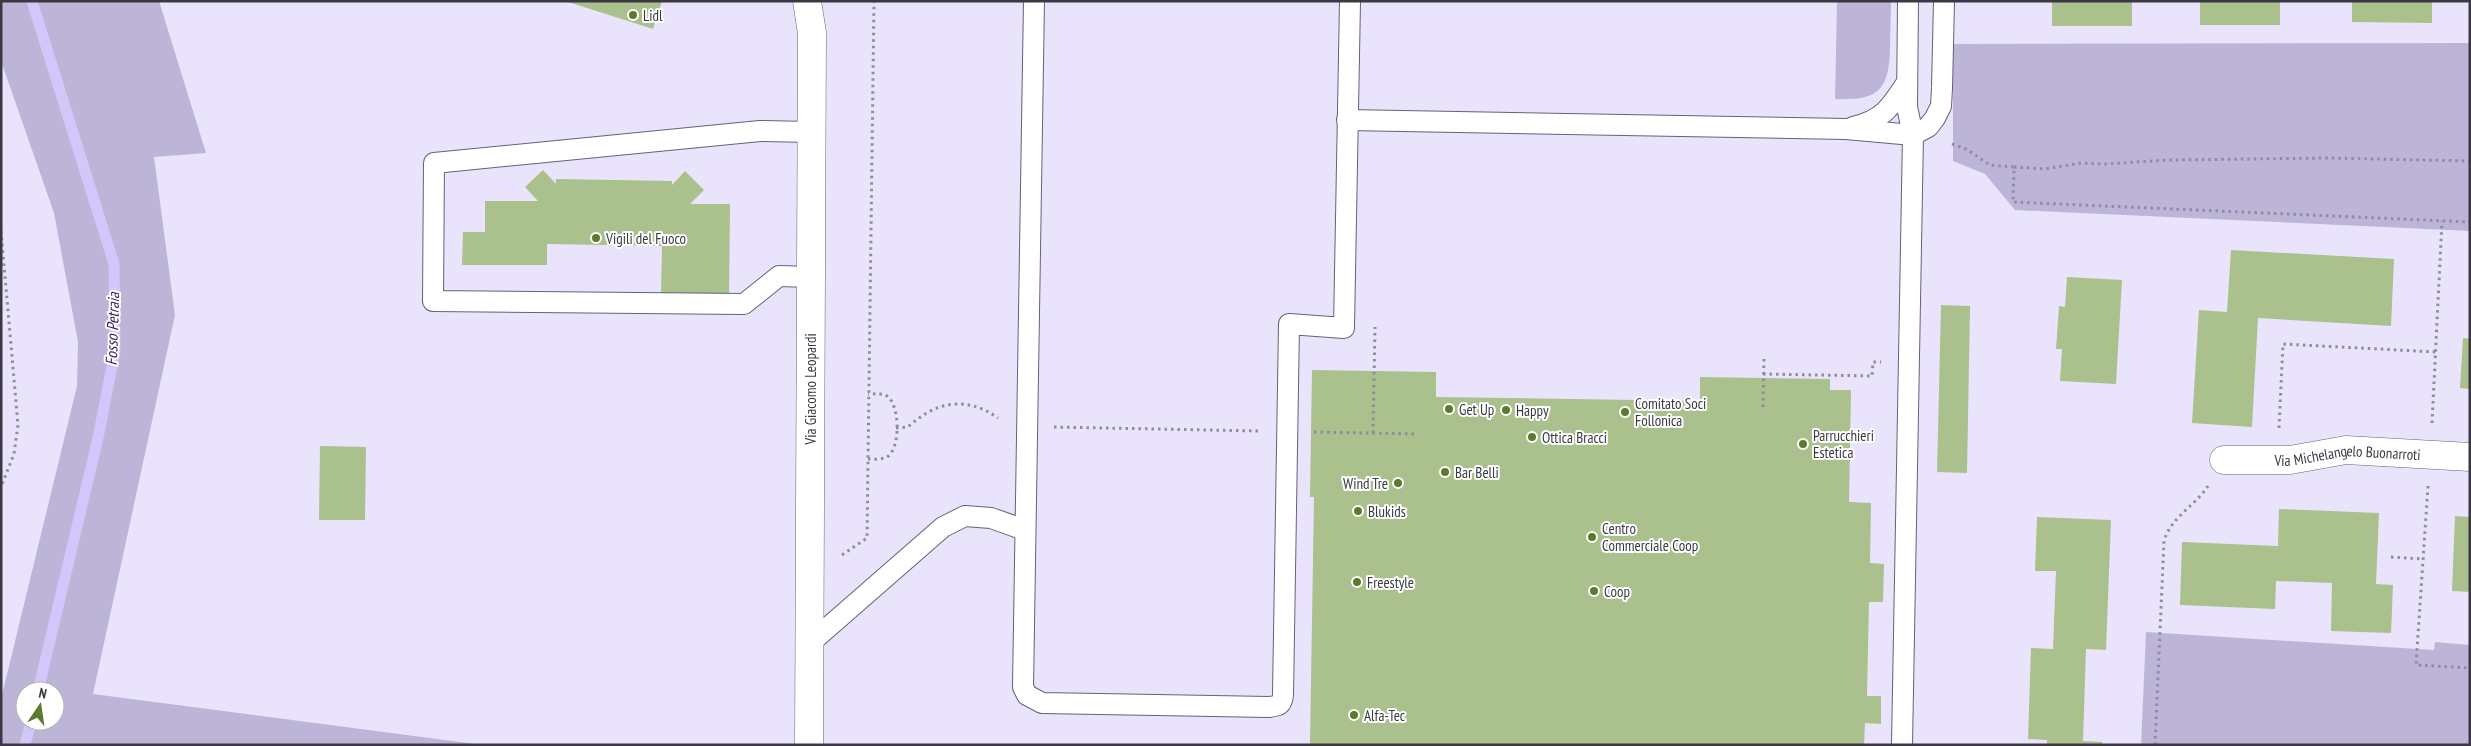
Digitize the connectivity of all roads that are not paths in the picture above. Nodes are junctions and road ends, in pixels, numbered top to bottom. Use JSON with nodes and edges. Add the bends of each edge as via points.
{"nodes":[{"id":1,"x":807,"y":1,"type":"edge"},
{"id":2,"x":822,"y":1,"type":"edge"},
{"id":3,"x":1034,"y":1,"type":"edge"},
{"id":4,"x":1350,"y":1,"type":"edge"},
{"id":5,"x":1908,"y":1,"type":"edge"},
{"id":6,"x":1944,"y":1,"type":"edge"},
{"id":7,"x":812,"y":34,"type":"junction"},
{"id":8,"x":1907,"y":82,"type":"junction"},
{"id":9,"x":1347,"y":120,"type":"junction"},
{"id":10,"x":1846,"y":129,"type":"junction"},
{"id":11,"x":812,"y":132,"type":"junction"},
{"id":12,"x":1913,"y":136,"type":"junction"},
{"id":13,"x":811,"y":277,"type":"junction"},
{"id":14,"x":2470,"y":457,"type":"edge"},
{"id":15,"x":2224,"y":460,"type":"road end"},
{"id":16,"x":1025,"y":530,"type":"junction"},
{"id":17,"x":809,"y":644,"type":"junction"},
{"id":18,"x":808,"y":745,"type":"edge"},
{"id":19,"x":1902,"y":745,"type":"edge"}],
"edges":[{"from":1,"to":7,"type":"main road","name":"Via Giacomo Leopardi"},
{"from":2,"to":7,"type":"main road","name":"Via Giacomo Leopardi"},
{"from":3,"to":16,"type":"lane"},
{"from":4,"to":9,"type":"lane"},
{"from":5,"to":8,"type":"lane"},
{"from":6,"to":12,"type":"lane","via":[[1941,106],[1928,127]]},
{"from":7,"to":11,"type":"main road","name":"Via Giacomo Leopardi"},
{"from":8,"to":10,"type":"lane","via":[[1894,102],[1875,121]]},
{"from":8,"to":12,"type":"lane","via":[[1907,107]]},
{"from":9,"to":10,"type":"lane"},
{"from":9,"to":16,"type":"lane","via":[[1344,328],[1289,324],[1282,702],[1278,706],[1042,703],[1027,695],[1023,687]]},
{"from":10,"to":12,"type":"lane"},
{"from":11,"to":13,"type":"main road","name":"Via Giacomo Leopardi"},
{"from":11,"to":13,"type":"lane","via":[[760,132],[434,163],[433,301],[744,304],[779,276]]},
{"from":12,"to":19,"type":"lane"},
{"from":13,"to":17,"type":"main road","name":"Via Giacomo Leopardi"},
{"from":14,"to":15,"type":"main road","name":"Via Michelangelo Buonarroti","via":[[2346,450],[2290,460]]},
{"from":16,"to":17,"type":"lane","via":[[991,518],[965,516],[951,524]]},
{"from":17,"to":18,"type":"main road","name":"Via Giacomo Leopardi"}]}
